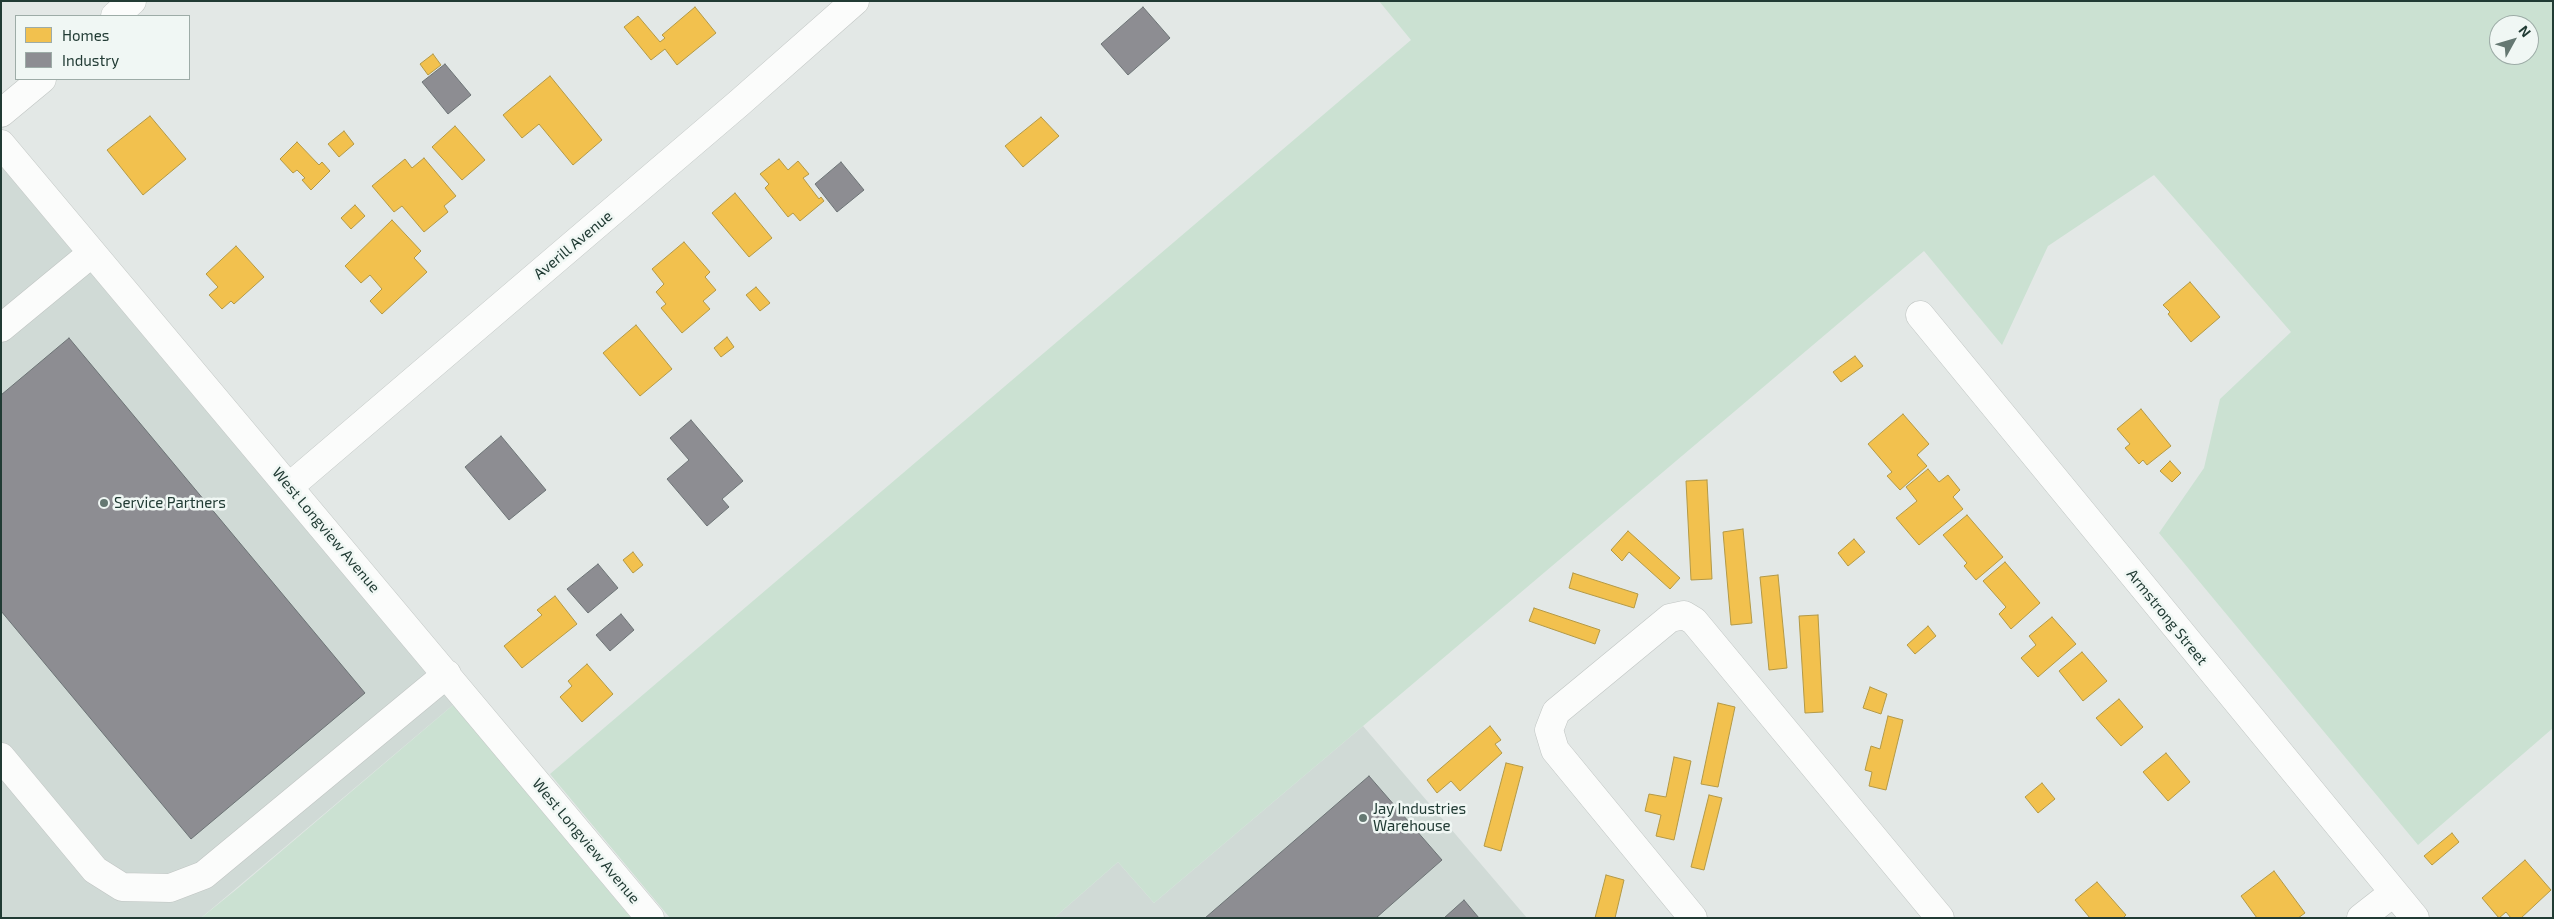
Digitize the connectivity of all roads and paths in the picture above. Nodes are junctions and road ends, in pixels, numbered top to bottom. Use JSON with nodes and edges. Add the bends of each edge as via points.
{"nodes":[{"id":1,"x":132,"y":1,"type":"edge"},
{"id":2,"x":855,"y":1,"type":"edge"},
{"id":3,"x":116,"y":15,"type":"edge"},
{"id":4,"x":41,"y":80,"type":"edge"},
{"id":5,"x":1,"y":113,"type":"edge"},
{"id":6,"x":1,"y":144,"type":"edge"},
{"id":7,"x":92,"y":253,"type":"junction"},
{"id":8,"x":1920,"y":315,"type":"dead end"},
{"id":9,"x":1,"y":328,"type":"edge"},
{"id":10,"x":289,"y":487,"type":"junction"},
{"id":11,"x":447,"y":674,"type":"junction"},
{"id":12,"x":1,"y":757,"type":"edge"},
{"id":13,"x":2393,"y":893,"type":"junction"},
{"id":14,"x":650,"y":918,"type":"edge"},
{"id":15,"x":1693,"y":918,"type":"edge"},
{"id":16,"x":1940,"y":918,"type":"edge"},
{"id":17,"x":2361,"y":918,"type":"edge"},
{"id":18,"x":2414,"y":918,"type":"edge"}],
"edges":[{"from":1,"to":3,"type":"street"},
{"from":2,"to":10,"type":"street","name":"Averill Avenue"},
{"from":4,"to":5,"type":"street"},
{"from":6,"to":7,"type":"street","name":"West Longview Avenue"},
{"from":7,"to":9,"type":"street"},
{"from":7,"to":10,"type":"street","name":"West Longview Avenue"},
{"from":8,"to":13,"type":"street","name":"Armstrong Street"},
{"from":10,"to":11,"type":"street","name":"West Longview Avenue"},
{"from":11,"to":12,"type":"street","via":[[204,875],[170,888],[122,887],[95,870]]},
{"from":11,"to":14,"type":"street","name":"West Longview Avenue"},
{"from":13,"to":17,"type":"street"},
{"from":13,"to":18,"type":"street","name":"Armstrong Street"},
{"from":15,"to":16,"type":"street","via":[[1555,750],[1549,730],[1556,712],[1670,618],[1684,615],[1694,621]]}]}
